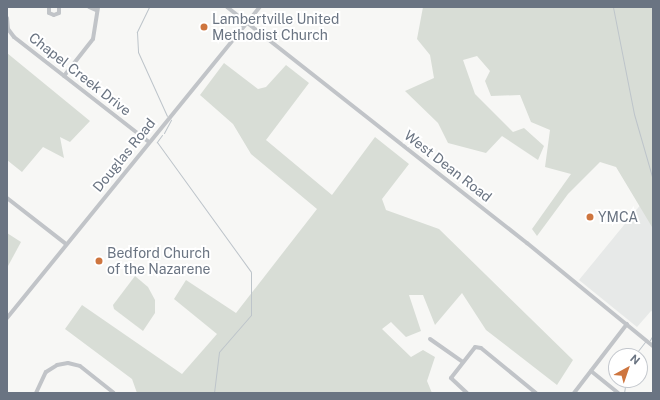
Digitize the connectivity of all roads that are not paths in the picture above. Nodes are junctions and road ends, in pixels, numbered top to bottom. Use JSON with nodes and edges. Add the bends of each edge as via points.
{"nodes":[{"id":1,"x":49,"y":7,"type":"edge"},
{"id":2,"x":59,"y":7,"type":"edge"},
{"id":3,"x":89,"y":7,"type":"edge"},
{"id":4,"x":227,"y":7,"type":"edge"},
{"id":5,"x":260,"y":7,"type":"edge"},
{"id":6,"x":97,"y":8,"type":"edge"},
{"id":7,"x":7,"y":18,"type":"edge"},
{"id":8,"x":247,"y":22,"type":"junction"},
{"id":9,"x":64,"y":76,"type":"junction"},
{"id":10,"x":149,"y":142,"type":"junction"},
{"id":11,"x":7,"y":198,"type":"edge"},
{"id":12,"x":66,"y":244,"type":"junction"},
{"id":13,"x":7,"y":318,"type":"edge"},
{"id":14,"x":627,"y":324,"type":"junction"},
{"id":15,"x":430,"y":339,"type":"dead end"},
{"id":16,"x":653,"y":346,"type":"edge"},
{"id":17,"x":462,"y":361,"type":"junction"},
{"id":18,"x":591,"y":371,"type":"junction"},
{"id":19,"x":36,"y":393,"type":"edge"},
{"id":20,"x":114,"y":393,"type":"edge"},
{"id":21,"x":467,"y":393,"type":"edge"},
{"id":22,"x":536,"y":393,"type":"edge"},
{"id":23,"x":574,"y":393,"type":"edge"},
{"id":24,"x":618,"y":393,"type":"edge"}],
"edges":[{"from":1,"to":2,"type":"street","via":[[49,13],[54,15],[59,13]]},
{"from":3,"to":6,"type":"street"},
{"from":4,"to":8,"type":"street","name":"West Dean Road"},
{"from":5,"to":8,"type":"street","name":"Douglas Road"},
{"from":6,"to":9,"type":"street","via":[[93,39]]},
{"from":7,"to":9,"type":"street","name":"Chapel Creek Drive","via":[[8,29],[13,36]]},
{"from":8,"to":10,"type":"street","name":"Douglas Road"},
{"from":8,"to":14,"type":"street","name":"West Dean Road"},
{"from":9,"to":10,"type":"street","name":"Chapel Creek Drive"},
{"from":10,"to":12,"type":"street","name":"Douglas Road"},
{"from":11,"to":12,"type":"street"},
{"from":12,"to":13,"type":"street","name":"Douglas Road"},
{"from":14,"to":16,"type":"street","name":"West Dean Road"},
{"from":14,"to":18,"type":"street"},
{"from":15,"to":17,"type":"street"},
{"from":17,"to":21,"type":"street","via":[[451,378]]},
{"from":17,"to":22,"type":"street","via":[[472,349],[478,347]]},
{"from":18,"to":23,"type":"street"},
{"from":18,"to":24,"type":"street"},
{"from":19,"to":20,"type":"street","via":[[44,374],[53,367],[66,363],[80,366]]}]}
